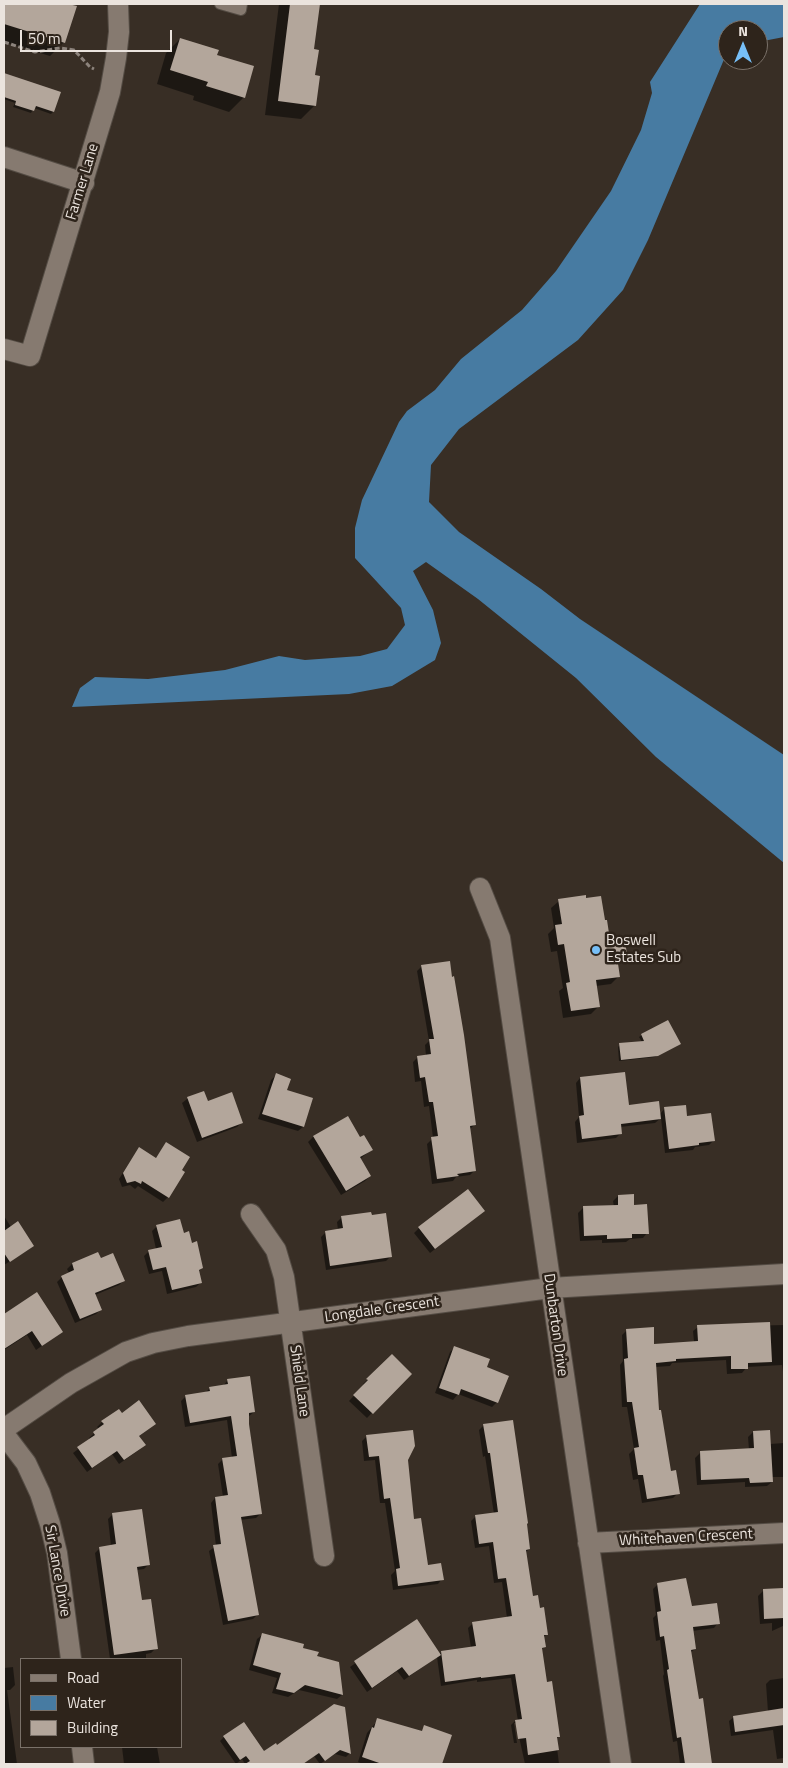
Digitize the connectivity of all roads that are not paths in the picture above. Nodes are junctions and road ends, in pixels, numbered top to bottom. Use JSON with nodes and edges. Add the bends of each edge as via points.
{"nodes":[{"id":1,"x":118,"y":4,"type":"edge"},
{"id":2,"x":220,"y":4,"type":"edge"},
{"id":3,"x":242,"y":4,"type":"edge"},
{"id":4,"x":4,"y":157,"type":"edge"},
{"id":5,"x":84,"y":182,"type":"junction"},
{"id":6,"x":4,"y":349,"type":"edge"},
{"id":7,"x":480,"y":888,"type":"dead end"},
{"id":8,"x":251,"y":1214,"type":"dead end"},
{"id":9,"x":784,"y":1274,"type":"edge"},
{"id":10,"x":550,"y":1288,"type":"junction"},
{"id":11,"x":290,"y":1323,"type":"junction"},
{"id":12,"x":4,"y":1429,"type":"edge"},
{"id":13,"x":4,"y":1434,"type":"edge"},
{"id":14,"x":784,"y":1534,"type":"edge"},
{"id":15,"x":588,"y":1543,"type":"junction"},
{"id":16,"x":324,"y":1556,"type":"dead end"},
{"id":17,"x":71,"y":1658,"type":"edge"},
{"id":18,"x":82,"y":1748,"type":"edge"},
{"id":19,"x":84,"y":1764,"type":"edge"},
{"id":20,"x":621,"y":1764,"type":"edge"}],
"edges":[{"from":1,"to":5,"type":"street","name":"Farmer Lane","via":[[119,32],[112,78]]},
{"from":2,"to":3,"type":"lane","via":[[241,10]]},
{"from":4,"to":5,"type":"street"},
{"from":5,"to":6,"type":"street","name":"Farmer Lane","via":[[30,356]]},
{"from":7,"to":10,"type":"street","name":"Dunbarton Drive","via":[[500,938]]},
{"from":8,"to":11,"type":"street","name":"Shield Lane","via":[[276,1250],[284,1277]]},
{"from":9,"to":10,"type":"street","name":"Longdale Crescent"},
{"from":10,"to":11,"type":"street","name":"Longdale Crescent"},
{"from":10,"to":15,"type":"street","name":"Dunbarton Drive"},
{"from":11,"to":12,"type":"street","name":"Longdale Crescent","via":[[153,1342],[126,1352],[71,1383]]},
{"from":11,"to":16,"type":"street","name":"Shield Lane"},
{"from":13,"to":17,"type":"street","name":"Sir Lance Drive","via":[[26,1463],[50,1524]]},
{"from":14,"to":15,"type":"street","name":"Whitehaven Crescent"},
{"from":15,"to":20,"type":"street","name":"Dunbarton Drive"},
{"from":18,"to":19,"type":"street"}]}
